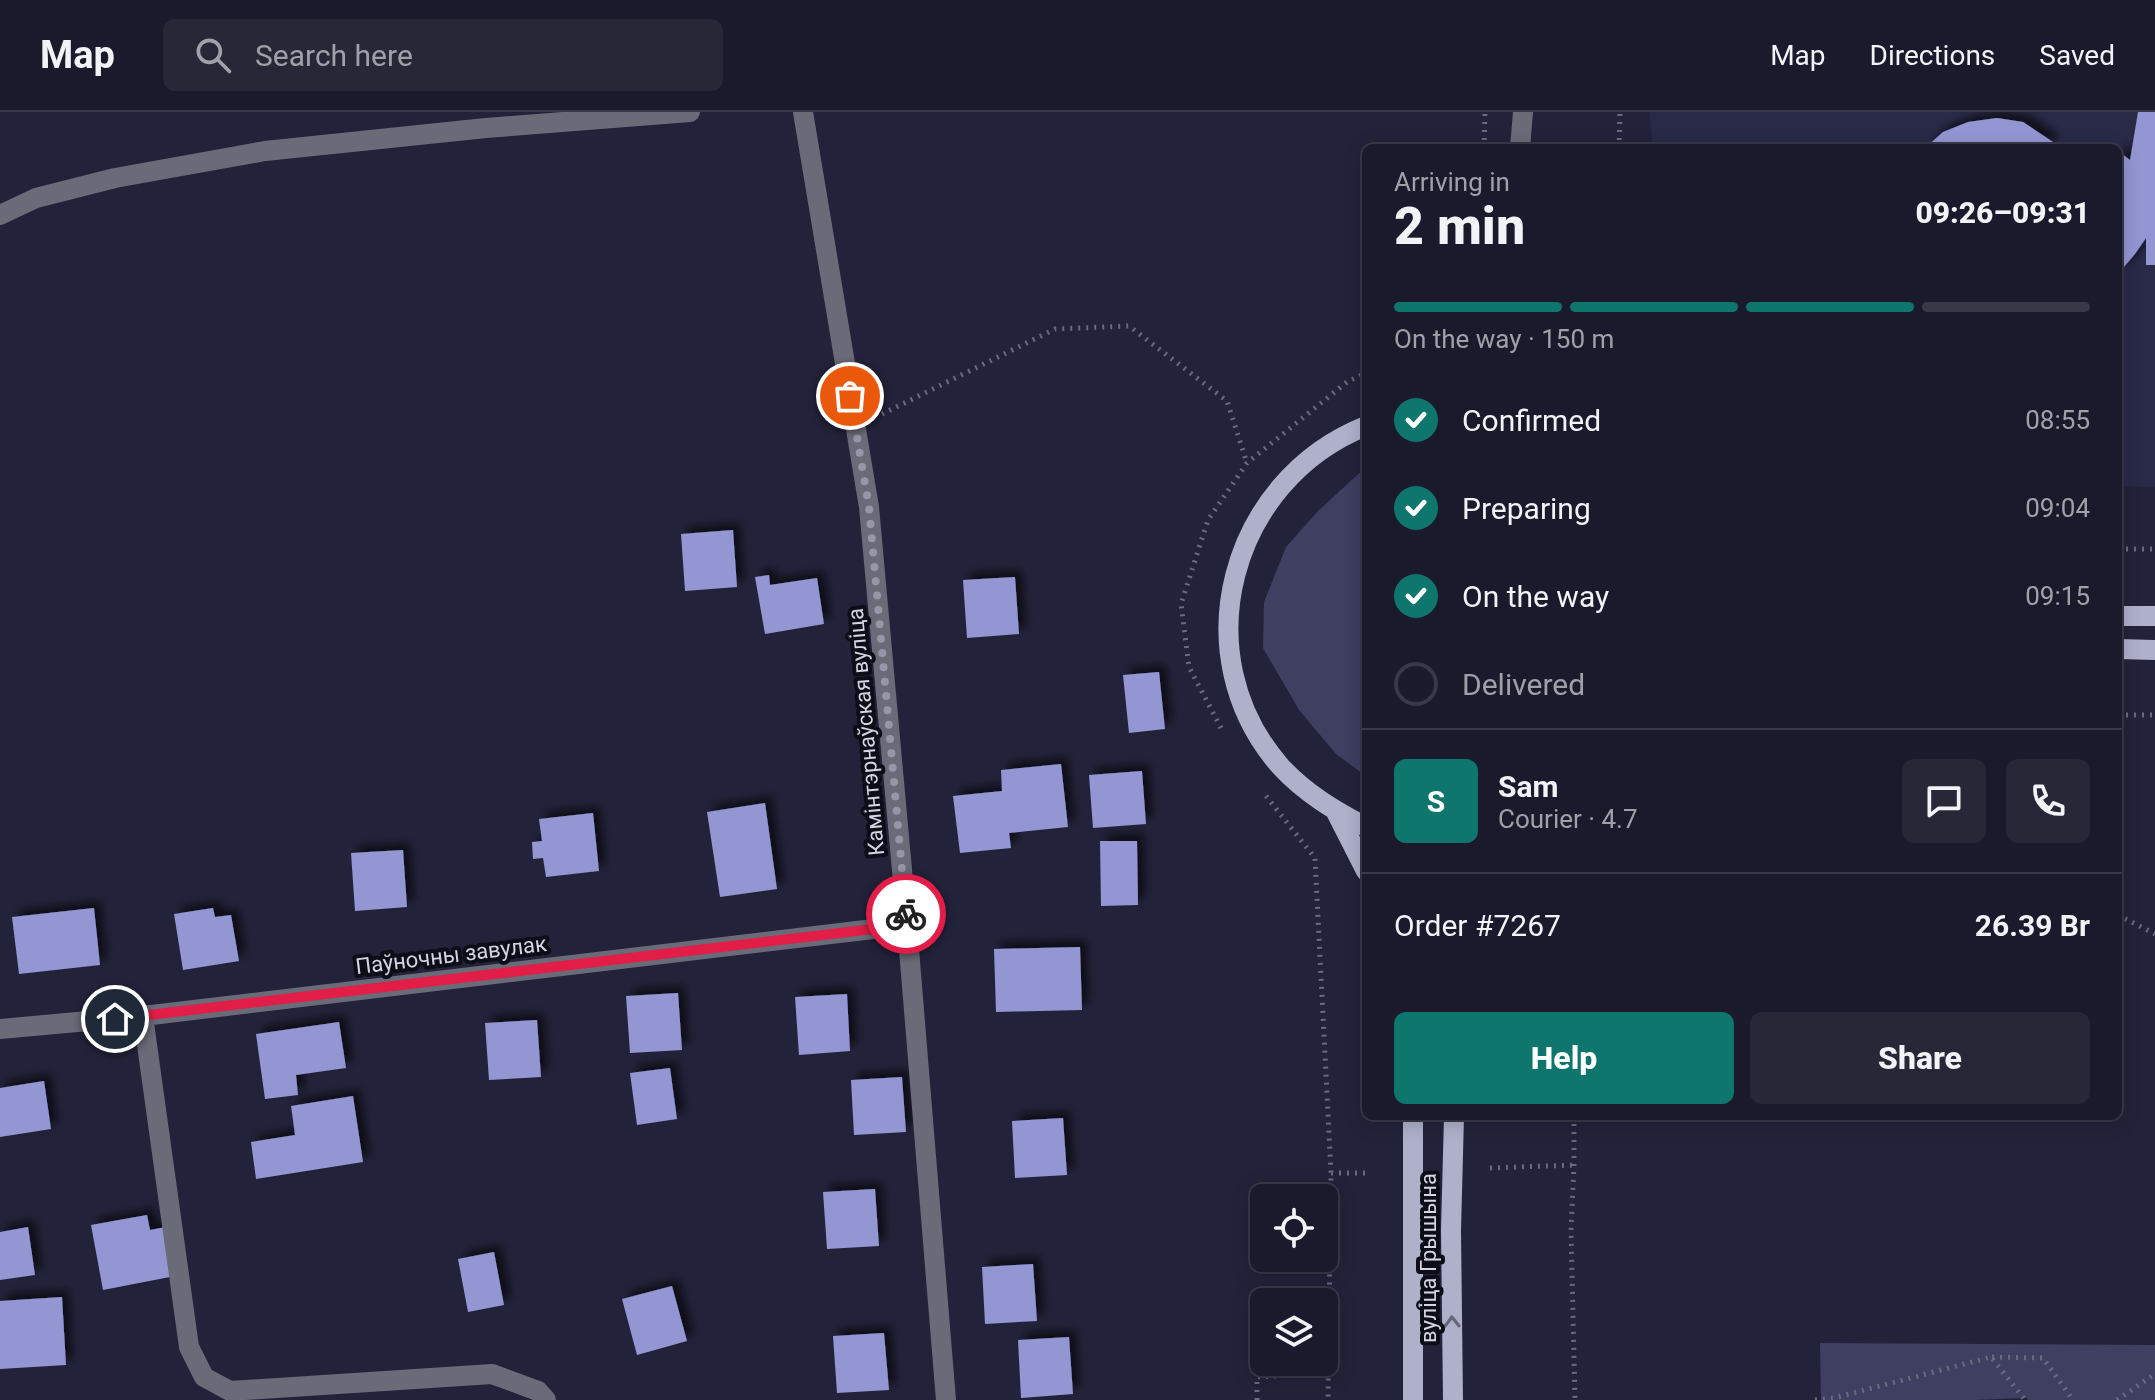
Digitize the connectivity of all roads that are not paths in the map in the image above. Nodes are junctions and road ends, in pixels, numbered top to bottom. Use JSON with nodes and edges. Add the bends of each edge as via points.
{"nodes":[{"id":1,"x":690,"y":112,"type":"edge"},
{"id":2,"x":803,"y":112,"type":"edge"},
{"id":3,"x":1523,"y":112,"type":"edge"},
{"id":4,"x":1520,"y":144,"type":"edge"},
{"id":5,"x":0,"y":215,"type":"edge"},
{"id":6,"x":1362,"y":428,"type":"edge"},
{"id":7,"x":2122,"y":616,"type":"edge"},
{"id":8,"x":2155,"y":616,"type":"edge"},
{"id":9,"x":2122,"y":649,"type":"edge"},
{"id":10,"x":2155,"y":650,"type":"edge"},
{"id":11,"x":1336,"y":812,"type":"junction"},
{"id":12,"x":1362,"y":825,"type":"edge"},
{"id":13,"x":1362,"y":863,"type":"edge"},
{"id":14,"x":907,"y":925,"type":"junction"},
{"id":15,"x":143,"y":1016,"type":"junction"},
{"id":16,"x":0,"y":1029,"type":"edge"},
{"id":17,"x":1413,"y":1120,"type":"edge"},
{"id":18,"x":1454,"y":1120,"type":"edge"},
{"id":19,"x":546,"y":1400,"type":"edge"},
{"id":20,"x":946,"y":1400,"type":"edge"},
{"id":21,"x":1413,"y":1400,"type":"edge"},
{"id":22,"x":1453,"y":1400,"type":"edge"}],
"edges":[{"from":1,"to":5,"type":"street","via":[[265,151],[115,178],[36,198]]},
{"from":2,"to":14,"type":"street","name":"Камінтэрнаўская вуліца","via":[[869,507]]},
{"from":3,"to":4,"type":"street"},
{"from":6,"to":11,"type":"main road","via":[[1317,452],[1268,502],[1237,566],[1230,601],[1234,672],[1260,738],[1290,775]]},
{"from":7,"to":8,"type":"main road"},
{"from":9,"to":10,"type":"main road"},
{"from":11,"to":12,"type":"main road"},
{"from":11,"to":13,"type":"main road"},
{"from":14,"to":15,"type":"street","name":"Паўночны завулак"},
{"from":14,"to":20,"type":"street","name":"Камінтэрнаўская вуліца"},
{"from":15,"to":16,"type":"street","name":"Паўночны завулак"},
{"from":15,"to":19,"type":"street","via":[[189,1347],[204,1377],[230,1391],[492,1374],[538,1391]]},
{"from":17,"to":21,"type":"main road","name":"вуліца Грышына"},
{"from":22,"to":18,"type":"main road","name":"вуліца Грышына","one_way":true}]}
